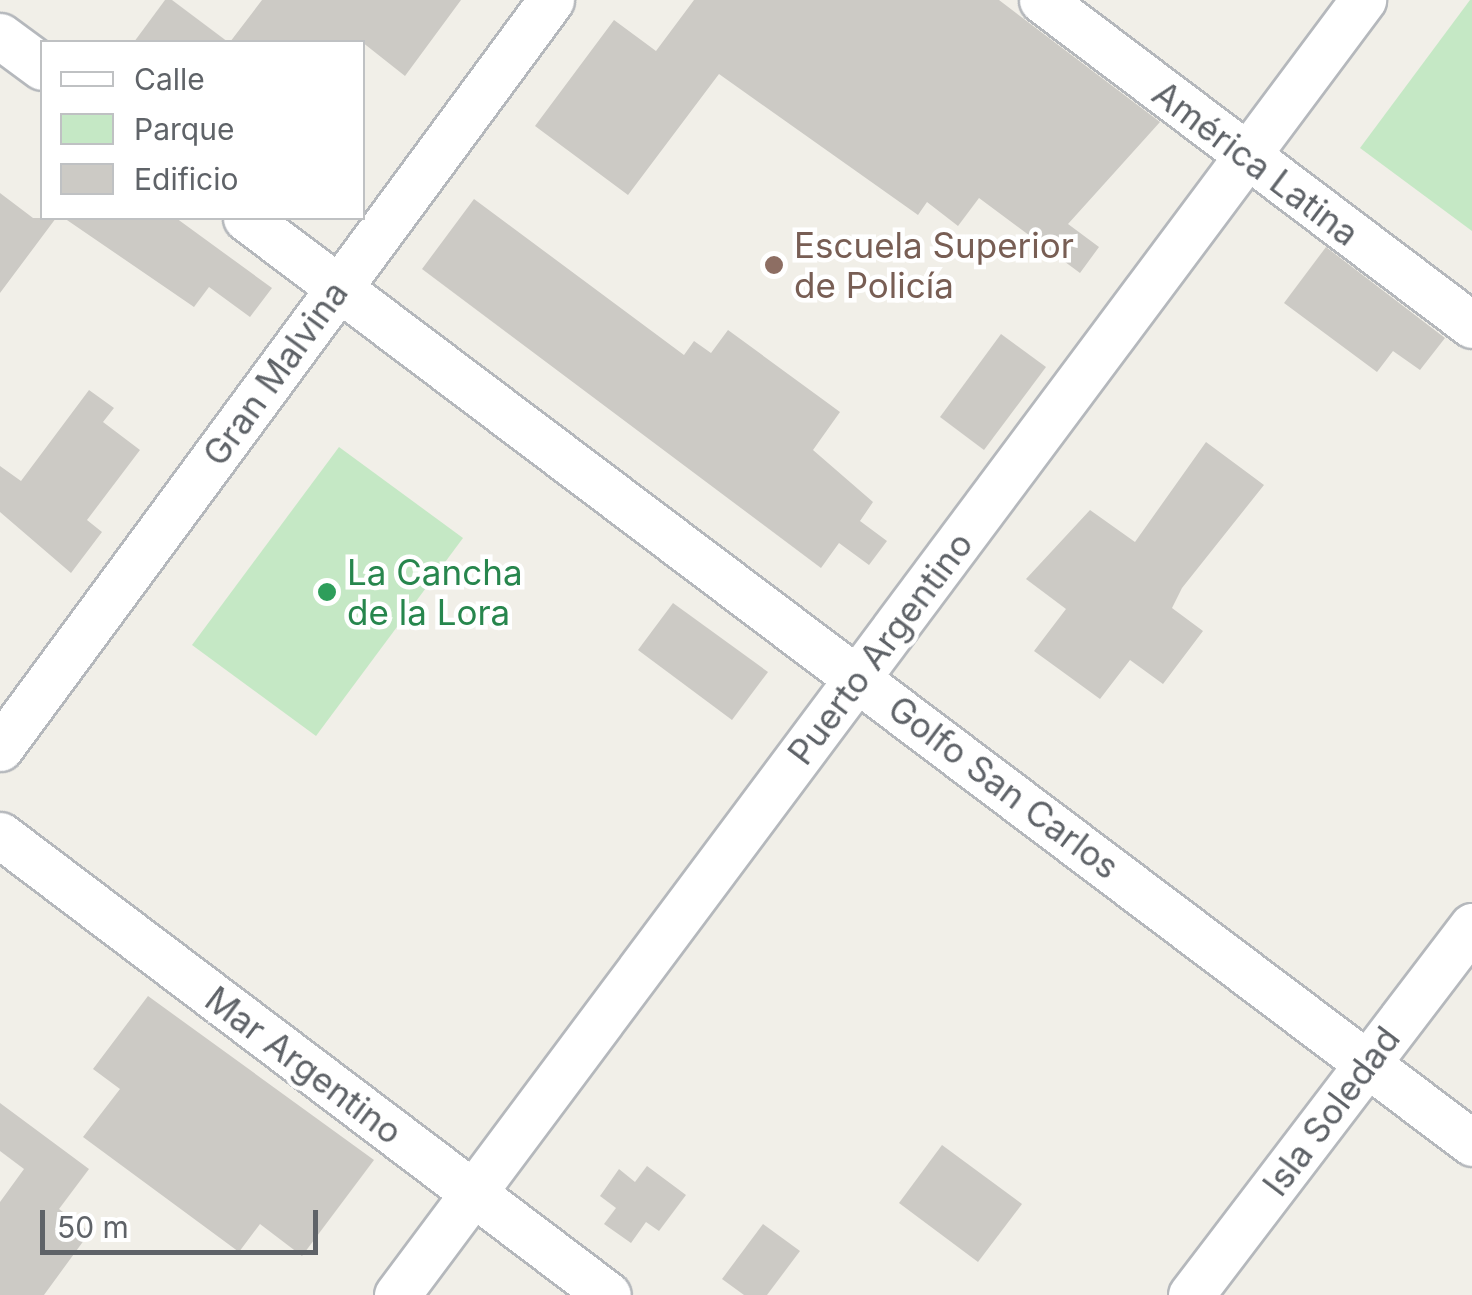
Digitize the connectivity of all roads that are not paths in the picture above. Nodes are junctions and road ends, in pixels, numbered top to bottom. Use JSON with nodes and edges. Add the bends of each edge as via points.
{"nodes":[{"id":1,"x":551,"y":0,"type":"edge"},
{"id":2,"x":1042,"y":0,"type":"edge"},
{"id":3,"x":1362,"y":0,"type":"edge"},
{"id":4,"x":0,"y":36,"type":"edge"},
{"id":5,"x":40,"y":66,"type":"edge"},
{"id":6,"x":1244,"y":156,"type":"junction"},
{"id":7,"x":249,"y":220,"type":"edge"},
{"id":8,"x":339,"y":286,"type":"junction"},
{"id":9,"x":1472,"y":325,"type":"edge"},
{"id":10,"x":859,"y":676,"type":"junction"},
{"id":11,"x":0,"y":748,"type":"edge"},
{"id":12,"x":0,"y":835,"type":"edge"},
{"id":13,"x":1472,"y":926,"type":"edge"},
{"id":14,"x":1366,"y":1064,"type":"junction"},
{"id":15,"x":1472,"y":1143,"type":"edge"},
{"id":16,"x":473,"y":1194,"type":"junction"},
{"id":17,"x":397,"y":1295,"type":"edge"},
{"id":18,"x":608,"y":1295,"type":"edge"},
{"id":19,"x":1191,"y":1295,"type":"edge"}],
"edges":[{"from":1,"to":8,"type":"street","name":"Gran Malvina"},
{"from":2,"to":6,"type":"street","name":"América Latina"},
{"from":3,"to":6,"type":"street","name":"Puerto Argentino"},
{"from":4,"to":5,"type":"street"},
{"from":6,"to":9,"type":"street","name":"América Latina"},
{"from":6,"to":10,"type":"street","name":"Puerto Argentino"},
{"from":7,"to":8,"type":"street","name":"Golfo San Carlos"},
{"from":8,"to":10,"type":"street","name":"Golfo San Carlos"},
{"from":8,"to":11,"type":"street","name":"Gran Malvina"},
{"from":10,"to":14,"type":"street","name":"Golfo San Carlos"},
{"from":10,"to":16,"type":"street","name":"Puerto Argentino"},
{"from":12,"to":16,"type":"street","name":"Mar Argentino"},
{"from":13,"to":14,"type":"street","name":"Isla Soledad"},
{"from":14,"to":15,"type":"street","name":"Golfo San Carlos"},
{"from":14,"to":19,"type":"street","name":"Isla Soledad"},
{"from":16,"to":17,"type":"street","name":"Puerto Argentino"},
{"from":16,"to":18,"type":"street","name":"Mar Argentino"}]}
